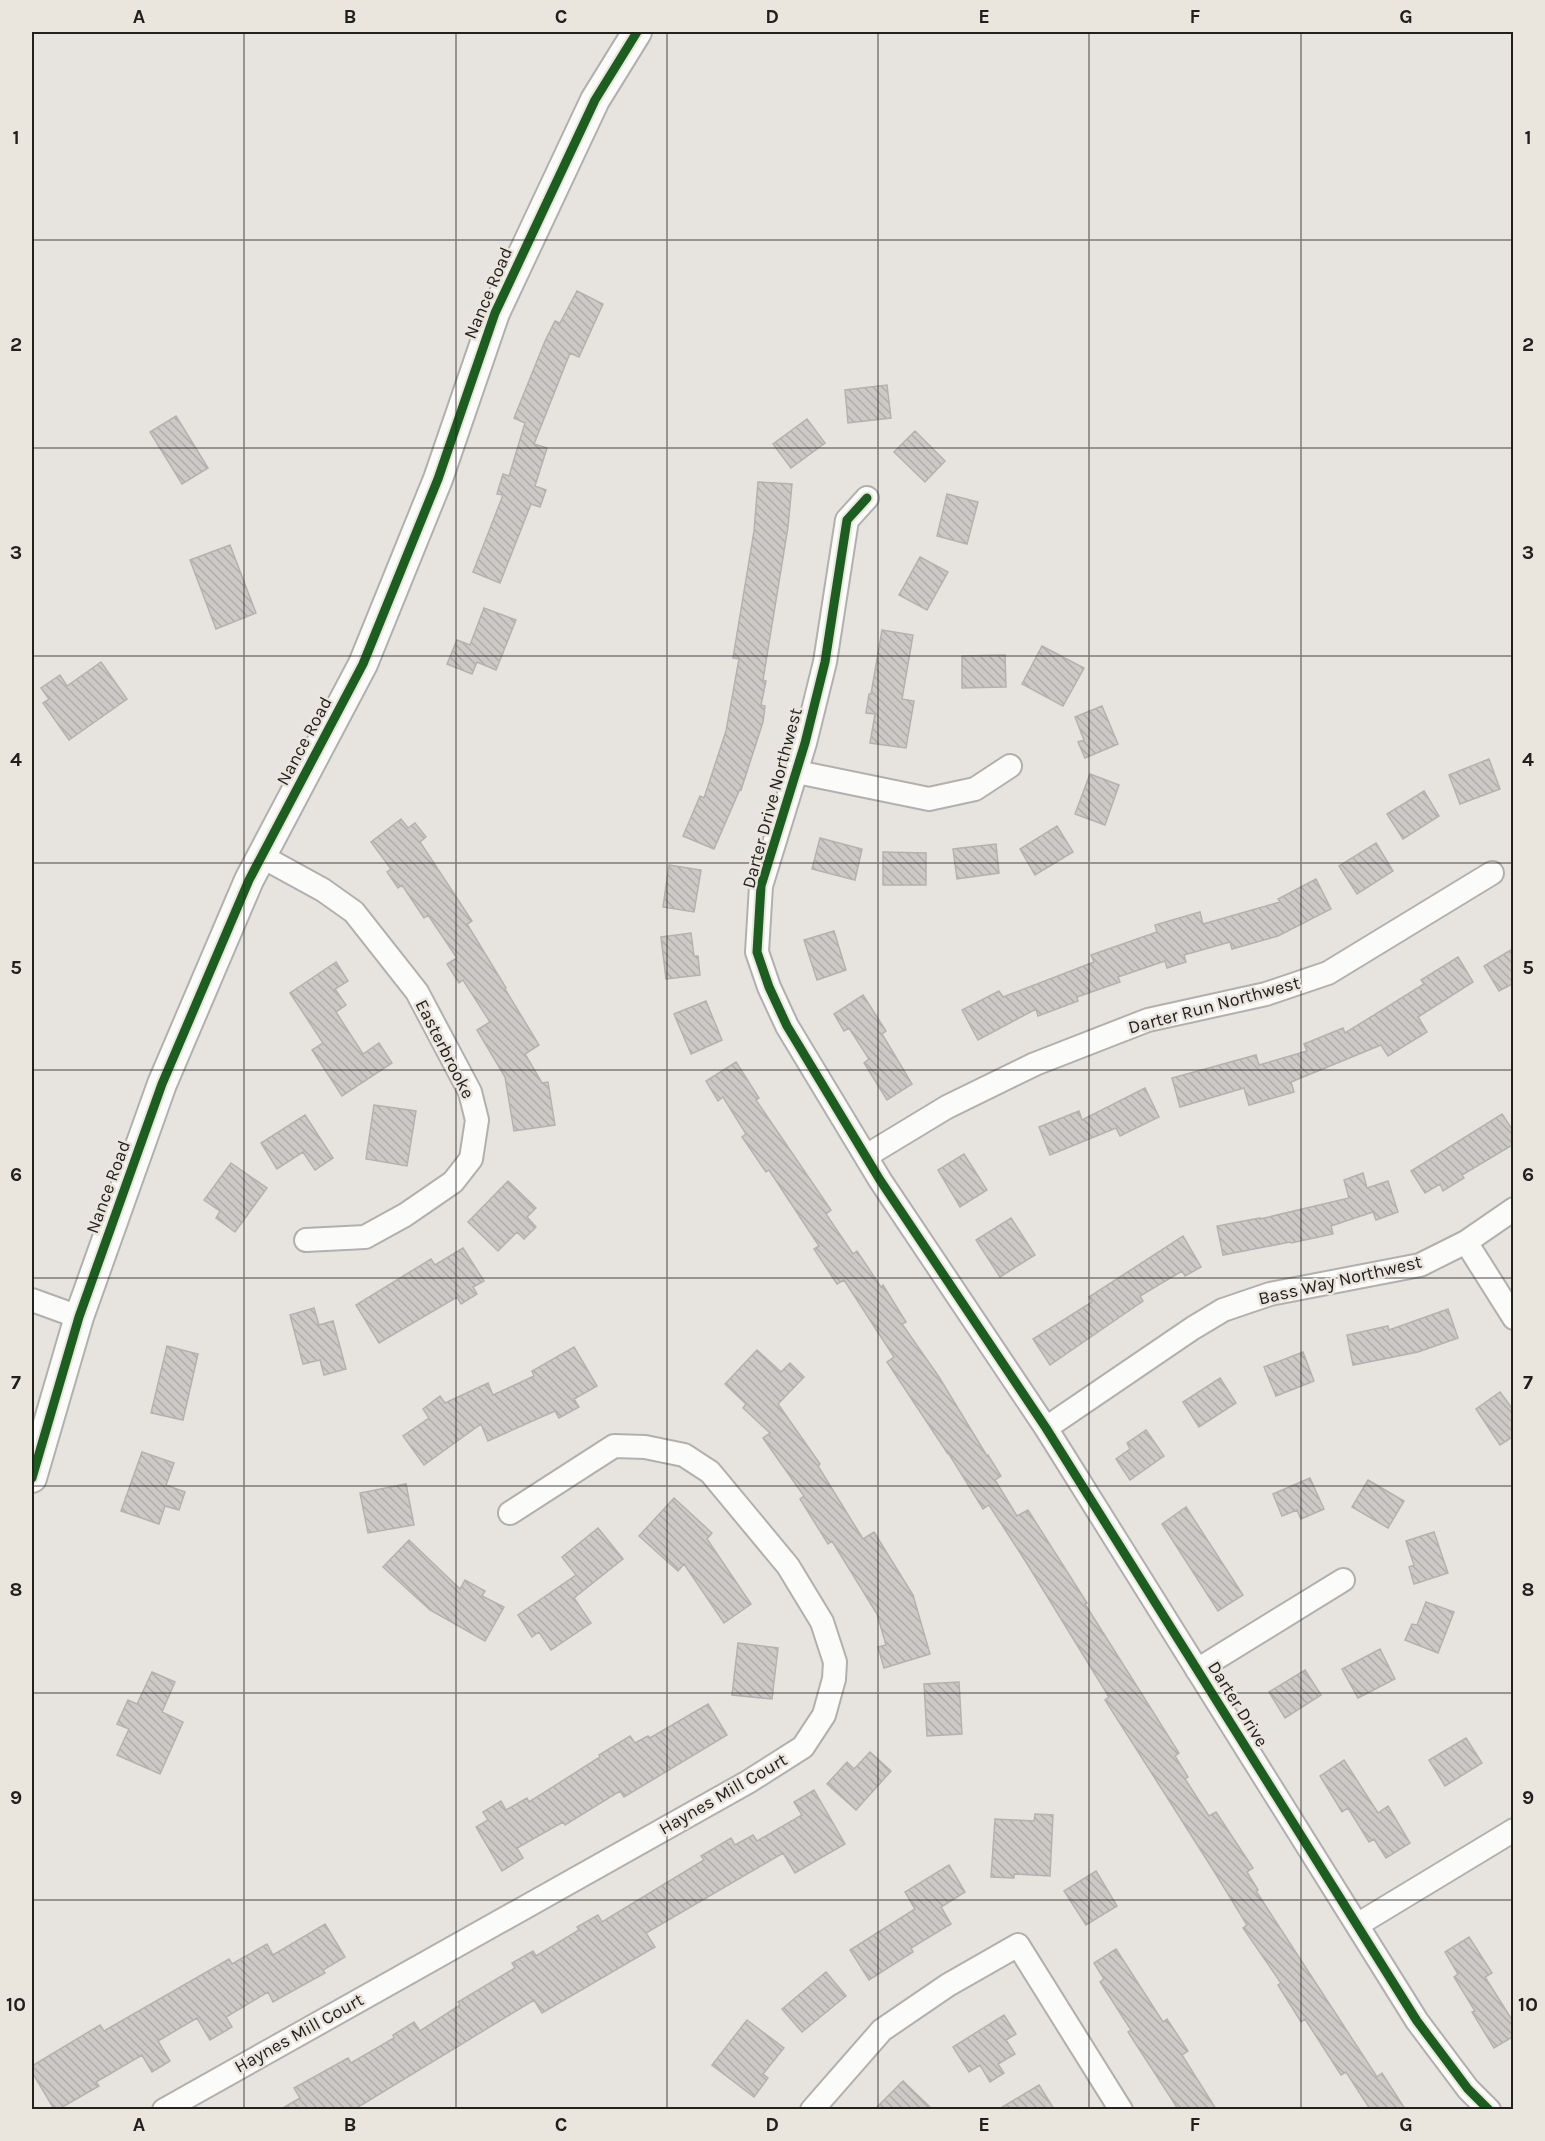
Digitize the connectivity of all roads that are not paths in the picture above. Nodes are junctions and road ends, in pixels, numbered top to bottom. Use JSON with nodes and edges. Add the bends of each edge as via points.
{"nodes":[{"id":1,"x":637,"y":32,"type":"edge"},
{"id":2,"x":867,"y":498,"type":"dead end"},
{"id":3,"x":1010,"y":766,"type":"dead end"},
{"id":4,"x":797,"y":772,"type":"junction"},
{"id":5,"x":261,"y":856,"type":"junction"},
{"id":6,"x":1492,"y":873,"type":"dead end"},
{"id":7,"x":866,"y":1156,"type":"junction"},
{"id":8,"x":1514,"y":1209,"type":"edge"},
{"id":9,"x":306,"y":1240,"type":"dead end"},
{"id":10,"x":1466,"y":1242,"type":"junction"},
{"id":11,"x":32,"y":1300,"type":"edge"},
{"id":12,"x":967,"y":1310,"type":"joint"},
{"id":13,"x":79,"y":1317,"type":"junction"},
{"id":14,"x":1514,"y":1318,"type":"edge"},
{"id":15,"x":1046,"y":1428,"type":"junction"},
{"id":16,"x":32,"y":1478,"type":"edge"},
{"id":17,"x":510,"y":1513,"type":"dead end"},
{"id":18,"x":1343,"y":1580,"type":"dead end"},
{"id":19,"x":1197,"y":1670,"type":"junction"},
{"id":20,"x":1514,"y":1830,"type":"edge"},
{"id":21,"x":1357,"y":1925,"type":"junction"},
{"id":22,"x":164,"y":2109,"type":"edge"},
{"id":23,"x":812,"y":2109,"type":"edge"},
{"id":24,"x":1121,"y":2109,"type":"edge"},
{"id":25,"x":1489,"y":2109,"type":"edge"}],
"edges":[{"from":1,"to":5,"type":"street","name":"Nance Road","via":[[595,100],[495,313],[438,479],[363,664]]},
{"from":2,"to":4,"type":"street","name":"Darter Drive Northwest","via":[[847,520],[825,662]]},
{"from":3,"to":4,"type":"street","via":[[975,789],[929,799]]},
{"from":4,"to":7,"type":"street","name":"Darter Drive Northwest","via":[[761,886],[757,952],[787,1026]]},
{"from":5,"to":9,"type":"street","name":"Easterbrooke","via":[[354,912],[417,992],[470,1092],[477,1120],[471,1159],[453,1182],[365,1237]]},
{"from":5,"to":13,"type":"street","name":"Nance Road","via":[[162,1084]]},
{"from":6,"to":7,"type":"street","name":"Darter Run Northwest","via":[[1328,973],[1266,994],[1148,1020],[1035,1064],[947,1107]]},
{"from":7,"to":12,"type":"street","name":"Darter Drive Northwest"},
{"from":8,"to":10,"type":"street","name":"Bass Way Northwest"},
{"from":10,"to":14,"type":"street"},
{"from":10,"to":15,"type":"street","name":"Bass Way Northwest","via":[[1420,1265],[1270,1294],[1223,1310]]},
{"from":11,"to":13,"type":"street"},
{"from":12,"to":15,"type":"street","name":"Darter Drive"},
{"from":13,"to":16,"type":"street","name":"Nance Road"},
{"from":15,"to":19,"type":"street","name":"Darter Drive"},
{"from":17,"to":22,"type":"street","name":"Haynes Mill Court","via":[[614,1446],[684,1455],[710,1472],[788,1566],[822,1622],[835,1662],[824,1715],[803,1747],[748,1782]]},
{"from":18,"to":19,"type":"street"},
{"from":19,"to":21,"type":"street","name":"Darter Drive"},
{"from":20,"to":21,"type":"street"},
{"from":21,"to":25,"type":"street","name":"Darter Drive","via":[[1417,2021],[1468,2089]]},
{"from":23,"to":24,"type":"street","via":[[882,2030],[948,1984],[1018,1945]]}]}
